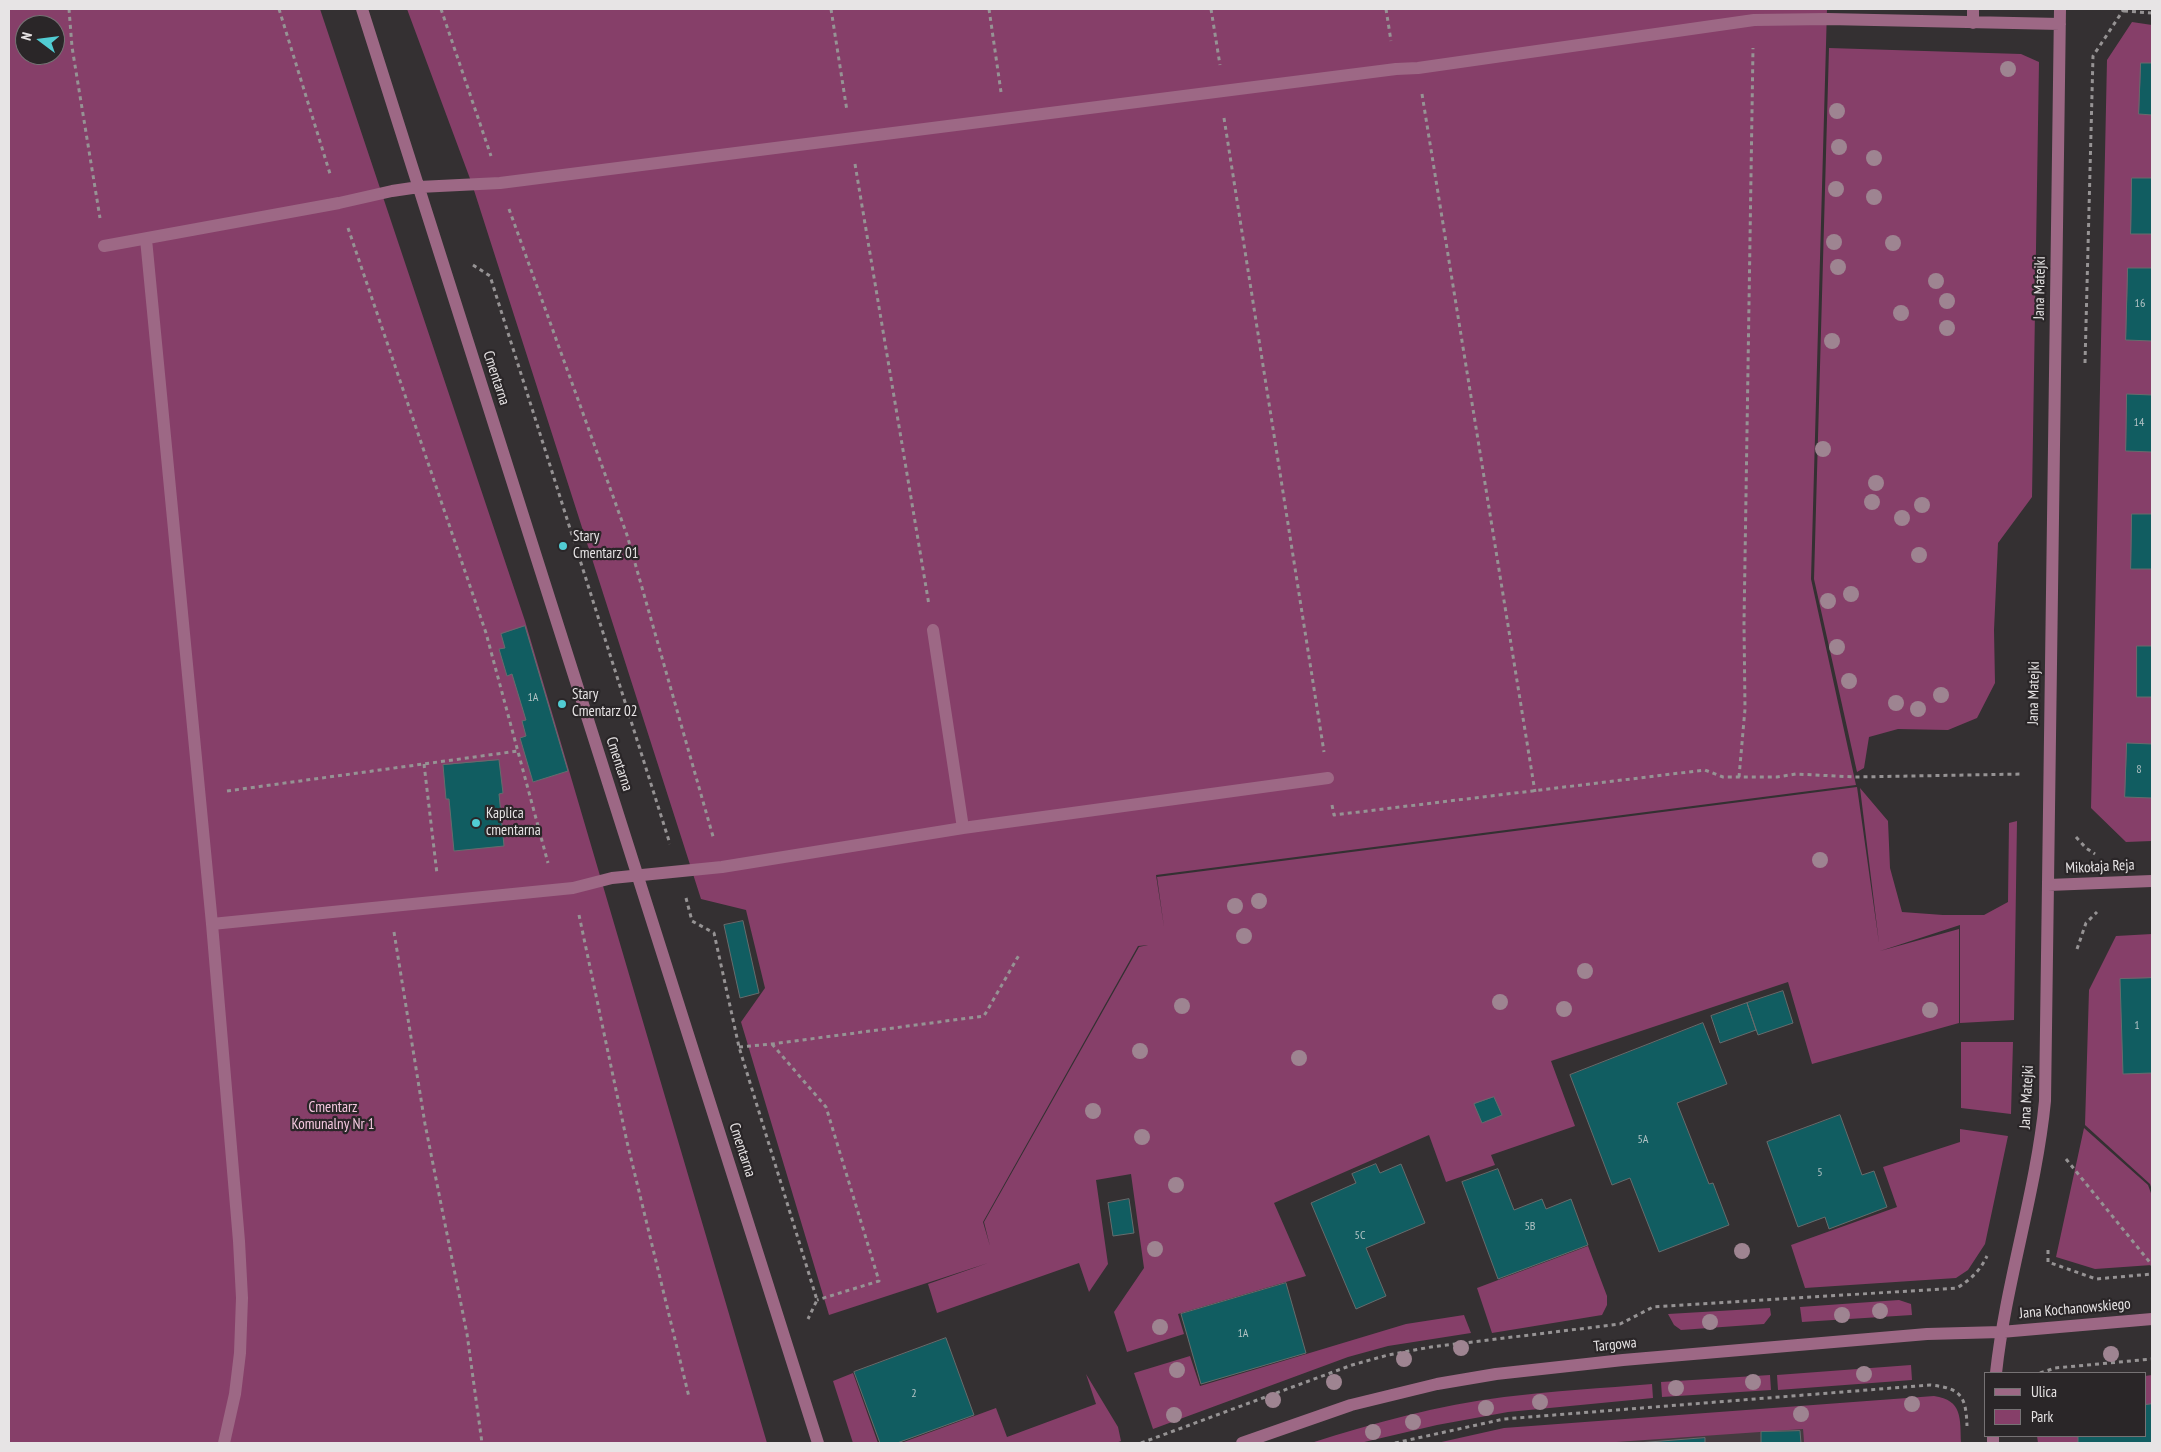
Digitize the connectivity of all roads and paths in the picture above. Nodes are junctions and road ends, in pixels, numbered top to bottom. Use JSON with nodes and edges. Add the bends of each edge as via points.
{"nodes":[{"id":1,"x":69,"y":9,"type":"edge"},
{"id":2,"x":279,"y":9,"type":"edge"},
{"id":3,"x":362,"y":9,"type":"edge"},
{"id":4,"x":440,"y":9,"type":"edge"},
{"id":5,"x":831,"y":9,"type":"edge"},
{"id":6,"x":989,"y":9,"type":"edge"},
{"id":7,"x":1211,"y":9,"type":"edge"},
{"id":8,"x":1386,"y":9,"type":"edge"},
{"id":9,"x":1973,"y":9,"type":"edge"},
{"id":10,"x":2060,"y":9,"type":"edge"},
{"id":11,"x":2124,"y":10,"type":"edge"},
{"id":12,"x":2152,"y":13,"type":"edge"},
{"id":13,"x":1754,"y":20,"type":"junction"},
{"id":14,"x":1973,"y":22,"type":"junction"},
{"id":15,"x":2060,"y":24,"type":"junction"},
{"id":16,"x":1418,"y":68,"type":"junction"},
{"id":17,"x":1396,"y":69,"type":"junction"},
{"id":18,"x":1220,"y":90,"type":"junction"},
{"id":19,"x":1005,"y":118,"type":"junction"},
{"id":20,"x":851,"y":138,"type":"junction"},
{"id":21,"x":500,"y":183,"type":"junction"},
{"id":22,"x":419,"y":187,"type":"junction"},
{"id":23,"x":339,"y":203,"type":"junction"},
{"id":24,"x":146,"y":239,"type":"junction"},
{"id":25,"x":104,"y":246,"type":"joint"},
{"id":26,"x":470,"y":264,"type":"dead end"},
{"id":27,"x":2085,"y":364,"type":"dead end"},
{"id":28,"x":933,"y":630,"type":"joint"},
{"id":29,"x":518,"y":751,"type":"junction"},
{"id":30,"x":424,"y":764,"type":"junction"},
{"id":31,"x":2023,"y":774,"type":"dead end"},
{"id":32,"x":1739,"y":777,"type":"junction"},
{"id":33,"x":1328,"y":778,"type":"junction"},
{"id":34,"x":1535,"y":792,"type":"junction"},
{"id":35,"x":200,"y":794,"type":"junction"},
{"id":36,"x":963,"y":828,"type":"junction"},
{"id":37,"x":2075,"y":828,"type":"dead end"},
{"id":38,"x":2101,"y":858,"type":"dead end"},
{"id":39,"x":722,"y":867,"type":"junction"},
{"id":40,"x":678,"y":872,"type":"junction"},
{"id":41,"x":638,"y":876,"type":"junction"},
{"id":42,"x":2152,"y":881,"type":"edge"},
{"id":43,"x":2048,"y":886,"type":"junction"},
{"id":44,"x":573,"y":888,"type":"junction"},
{"id":45,"x":555,"y":890,"type":"junction"},
{"id":46,"x":441,"y":902,"type":"junction"},
{"id":47,"x":389,"y":907,"type":"junction"},
{"id":48,"x":212,"y":924,"type":"junction"},
{"id":49,"x":1019,"y":955,"type":"dead end"},
{"id":50,"x":772,"y":1044,"type":"junction"},
{"id":51,"x":740,"y":1047,"type":"junction"},
{"id":52,"x":2066,"y":1159,"type":"dead end"},
{"id":53,"x":1988,"y":1252,"type":"dead end"},
{"id":54,"x":2048,"y":1262,"type":"dead end"},
{"id":55,"x":2152,"y":1265,"type":"edge"},
{"id":56,"x":2152,"y":1274,"type":"edge"},
{"id":57,"x":1925,"y":1291,"type":"dead end"},
{"id":58,"x":817,"y":1300,"type":"junction"},
{"id":59,"x":2152,"y":1319,"type":"edge"},
{"id":60,"x":806,"y":1324,"type":"dead end"},
{"id":61,"x":2001,"y":1332,"type":"junction"},
{"id":62,"x":2152,"y":1359,"type":"edge"},
{"id":63,"x":1996,"y":1372,"type":"edge"},
{"id":64,"x":2043,"y":1372,"type":"edge"},
{"id":65,"x":689,"y":1397,"type":"dead end"},
{"id":66,"x":1967,"y":1407,"type":"dead end"},
{"id":67,"x":224,"y":1443,"type":"edge"},
{"id":68,"x":482,"y":1443,"type":"edge"},
{"id":69,"x":818,"y":1443,"type":"edge"},
{"id":70,"x":1242,"y":1443,"type":"edge"},
{"id":71,"x":1395,"y":1443,"type":"edge"}],
"edges":[{"from":1,"to":25,"type":"path","via":[[72,48]]},
{"from":2,"to":23,"type":"path"},
{"from":3,"to":22,"type":"street","name":"Cmentarna"},
{"from":4,"to":21,"type":"path"},
{"from":5,"to":20,"type":"path"},
{"from":6,"to":19,"type":"path"},
{"from":7,"to":18,"type":"path","via":[[1221,69]]},
{"from":8,"to":17,"type":"path"},
{"from":9,"to":14,"type":"street"},
{"from":10,"to":15,"type":"street","name":"Jana Matejki"},
{"from":11,"to":12,"type":"path"},
{"from":11,"to":27,"type":"path","via":[[2093,56]]},
{"from":13,"to":14,"type":"street"},
{"from":13,"to":16,"type":"street"},
{"from":13,"to":32,"type":"path","via":[[1745,709]]},
{"from":14,"to":15,"type":"street"},
{"from":15,"to":43,"type":"street","name":"Jana Matejki"},
{"from":16,"to":17,"type":"street"},
{"from":16,"to":34,"type":"path"},
{"from":17,"to":18,"type":"street"},
{"from":18,"to":19,"type":"street"},
{"from":18,"to":33,"type":"path"},
{"from":19,"to":20,"type":"street"},
{"from":20,"to":21,"type":"street"},
{"from":20,"to":28,"type":"path"},
{"from":21,"to":22,"type":"street"},
{"from":21,"to":39,"type":"path","via":[[628,535]]},
{"from":22,"to":23,"type":"street"},
{"from":22,"to":41,"type":"street","name":"Cmentarna"},
{"from":23,"to":24,"type":"street"},
{"from":23,"to":29,"type":"path","via":[[486,633]]},
{"from":24,"to":25,"type":"street"},
{"from":24,"to":35,"type":"street"},
{"from":26,"to":40,"type":"path","via":[[490,276]]},
{"from":28,"to":36,"type":"street"},
{"from":29,"to":30,"type":"path"},
{"from":29,"to":45,"type":"path"},
{"from":30,"to":35,"type":"path"},
{"from":30,"to":46,"type":"path"},
{"from":31,"to":32,"type":"path"},
{"from":32,"to":34,"type":"path","via":[[1723,777],[1705,770]]},
{"from":33,"to":34,"type":"path","via":[[1334,815]]},
{"from":33,"to":36,"type":"street"},
{"from":35,"to":48,"type":"street"},
{"from":36,"to":39,"type":"street"},
{"from":37,"to":38,"type":"path","via":[[2076,837]]},
{"from":39,"to":40,"type":"street"},
{"from":40,"to":41,"type":"street"},
{"from":40,"to":51,"type":"path","via":[[692,921],[714,932]]},
{"from":41,"to":44,"type":"street","via":[[612,878]]},
{"from":41,"to":69,"type":"street","name":"Cmentarna"},
{"from":42,"to":43,"type":"street","name":"Mikołaja Reja"},
{"from":43,"to":61,"type":"street","name":"Jana Matejki","via":[[2045,1101],[2041,1140]]},
{"from":44,"to":45,"type":"street"},
{"from":44,"to":65,"type":"path","via":[[627,1142]]},
{"from":45,"to":46,"type":"street"},
{"from":46,"to":47,"type":"street"},
{"from":47,"to":48,"type":"street"},
{"from":47,"to":68,"type":"path","via":[[425,1124],[467,1334]]},
{"from":48,"to":67,"type":"street","via":[[242,1298],[235,1394]]},
{"from":49,"to":50,"type":"path","via":[[984,1016]]},
{"from":50,"to":51,"type":"path"},
{"from":50,"to":58,"type":"path","via":[[826,1107],[879,1282]]},
{"from":51,"to":58,"type":"path"},
{"from":52,"to":55,"type":"path"},
{"from":53,"to":57,"type":"path","via":[[1982,1266],[1964,1284],[1957,1288]]},
{"from":54,"to":56,"type":"path","via":[[2096,1279]]},
{"from":58,"to":60,"type":"path"},
{"from":59,"to":61,"type":"street","name":"Jana Kochanowskiego"},
{"from":61,"to":63,"type":"street","name":"Jana Matejki"},
{"from":61,"to":70,"type":"street","name":"Targowa","via":[[1918,1335],[1496,1374],[1437,1384],[1351,1406]]},
{"from":62,"to":64,"type":"path","via":[[2055,1368]]},
{"from":66,"to":71,"type":"path","via":[[1962,1395],[1949,1387],[1930,1385],[1504,1419]]}]}
